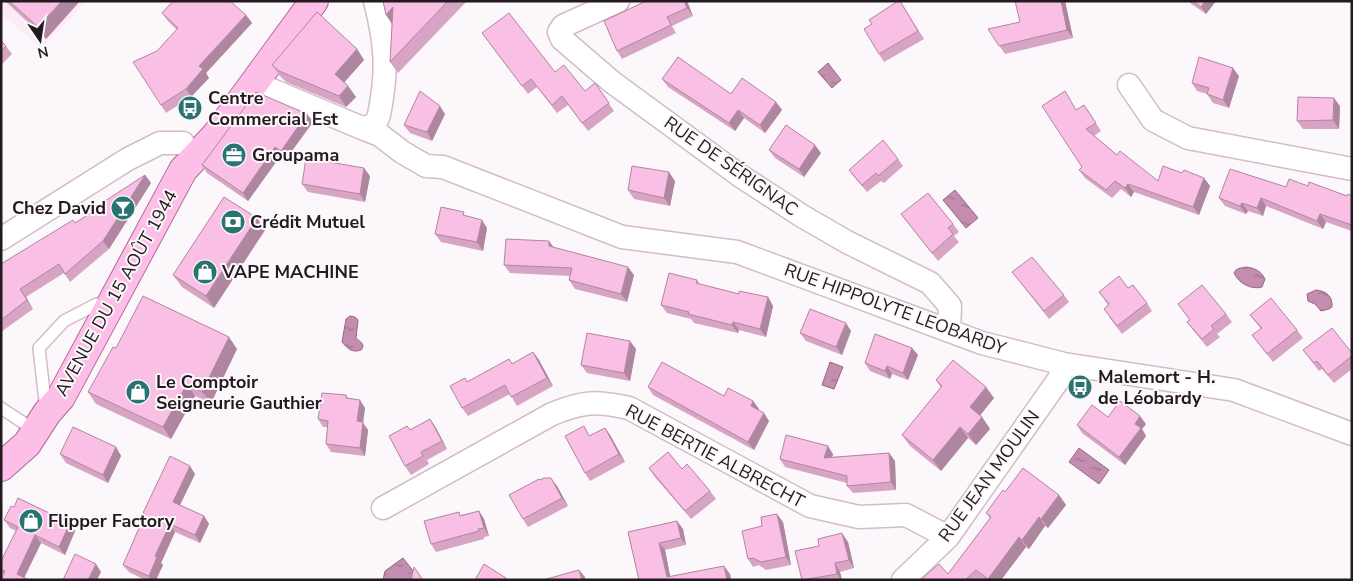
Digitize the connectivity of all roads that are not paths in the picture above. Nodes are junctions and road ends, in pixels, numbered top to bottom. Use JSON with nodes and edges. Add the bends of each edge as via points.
{"nodes":[{"id":1,"x":293,"y":1,"type":"edge"},
{"id":2,"x":314,"y":1,"type":"edge"},
{"id":3,"x":374,"y":1,"type":"edge"},
{"id":4,"x":618,"y":1,"type":"edge"},
{"id":5,"x":255,"y":84,"type":"junction"},
{"id":6,"x":1129,"y":85,"type":"dead end"},
{"id":7,"x":383,"y":96,"type":"junction"},
{"id":8,"x":362,"y":128,"type":"junction"},
{"id":9,"x":179,"y":160,"type":"junction"},
{"id":10,"x":443,"y":167,"type":"junction"},
{"id":11,"x":1352,"y":169,"type":"edge"},
{"id":12,"x":1,"y":239,"type":"edge"},
{"id":13,"x":949,"y":331,"type":"junction"},
{"id":14,"x":1064,"y":364,"type":"junction"},
{"id":15,"x":1,"y":408,"type":"edge"},
{"id":16,"x":41,"y":422,"type":"junction"},
{"id":17,"x":1352,"y":434,"type":"edge"},
{"id":18,"x":1,"y":467,"type":"edge"},
{"id":19,"x":382,"y":508,"type":"dead end"},
{"id":20,"x":948,"y":537,"type":"junction"},
{"id":21,"x":903,"y":580,"type":"edge"}],
"edges":[{"from":1,"to":9,"type":"main road","via":[[264,38],[253,62]]},
{"from":2,"to":5,"type":"main road"},
{"from":3,"to":7,"type":"street","name":"RUE HIPPOLYTE LEOBARDY","via":[[386,63]]},
{"from":4,"to":13,"type":"street","name":"RUE DE SÉRIGNAC","via":[[563,26],[559,32],[562,39],[612,82],[739,175],[847,242],[930,282],[950,306]]},
{"from":5,"to":8,"type":"street","name":"RUE HIPPOLYTE LEOBARDY"},
{"from":5,"to":9,"type":"main road","via":[[216,135]]},
{"from":6,"to":11,"type":"street","via":[[1153,120],[1188,138]]},
{"from":7,"to":8,"type":"street","name":"RUE HIPPOLYTE LEOBARDY","via":[[377,122]]},
{"from":7,"to":10,"type":"street","name":"RUE HIPPOLYTE LEOBARDY","via":[[394,133],[433,156]]},
{"from":8,"to":10,"type":"street","name":"RUE HIPPOLYTE LEOBARDY","via":[[380,135],[426,166]]},
{"from":9,"to":12,"type":"street","via":[[160,143],[128,159]]},
{"from":9,"to":16,"type":"main road","name":"AVENUE DU 15 AOÛT 1944","via":[[62,397]]},
{"from":9,"to":16,"type":"main road","name":"AVENUE DU 15 AOÛT 1944","via":[[154,190],[148,211],[51,391]]},
{"from":10,"to":13,"type":"street","name":"RUE HIPPOLYTE LEOBARDY","via":[[622,237],[737,252]]},
{"from":13,"to":14,"type":"street","name":"RUE HIPPOLYTE LEOBARDY"},
{"from":14,"to":17,"type":"street","name":"RUE HIPPOLYTE LEOBARDY","via":[[1234,390]]},
{"from":14,"to":20,"type":"street","name":"RUE JEAN MOULIN","via":[[1059,378]]},
{"from":15,"to":16,"type":"lane"},
{"from":16,"to":18,"type":"main road","name":"AVENUE DU 15 AOÛT 1944","via":[[27,444]]},
{"from":19,"to":20,"type":"street","name":"RUE BERTIE ALBRECHT","via":[[552,414],[576,404],[604,402],[629,408],[810,506],[859,517],[906,515]]},
{"from":20,"to":21,"type":"street","name":"RUE JEAN MOULIN"}]}
